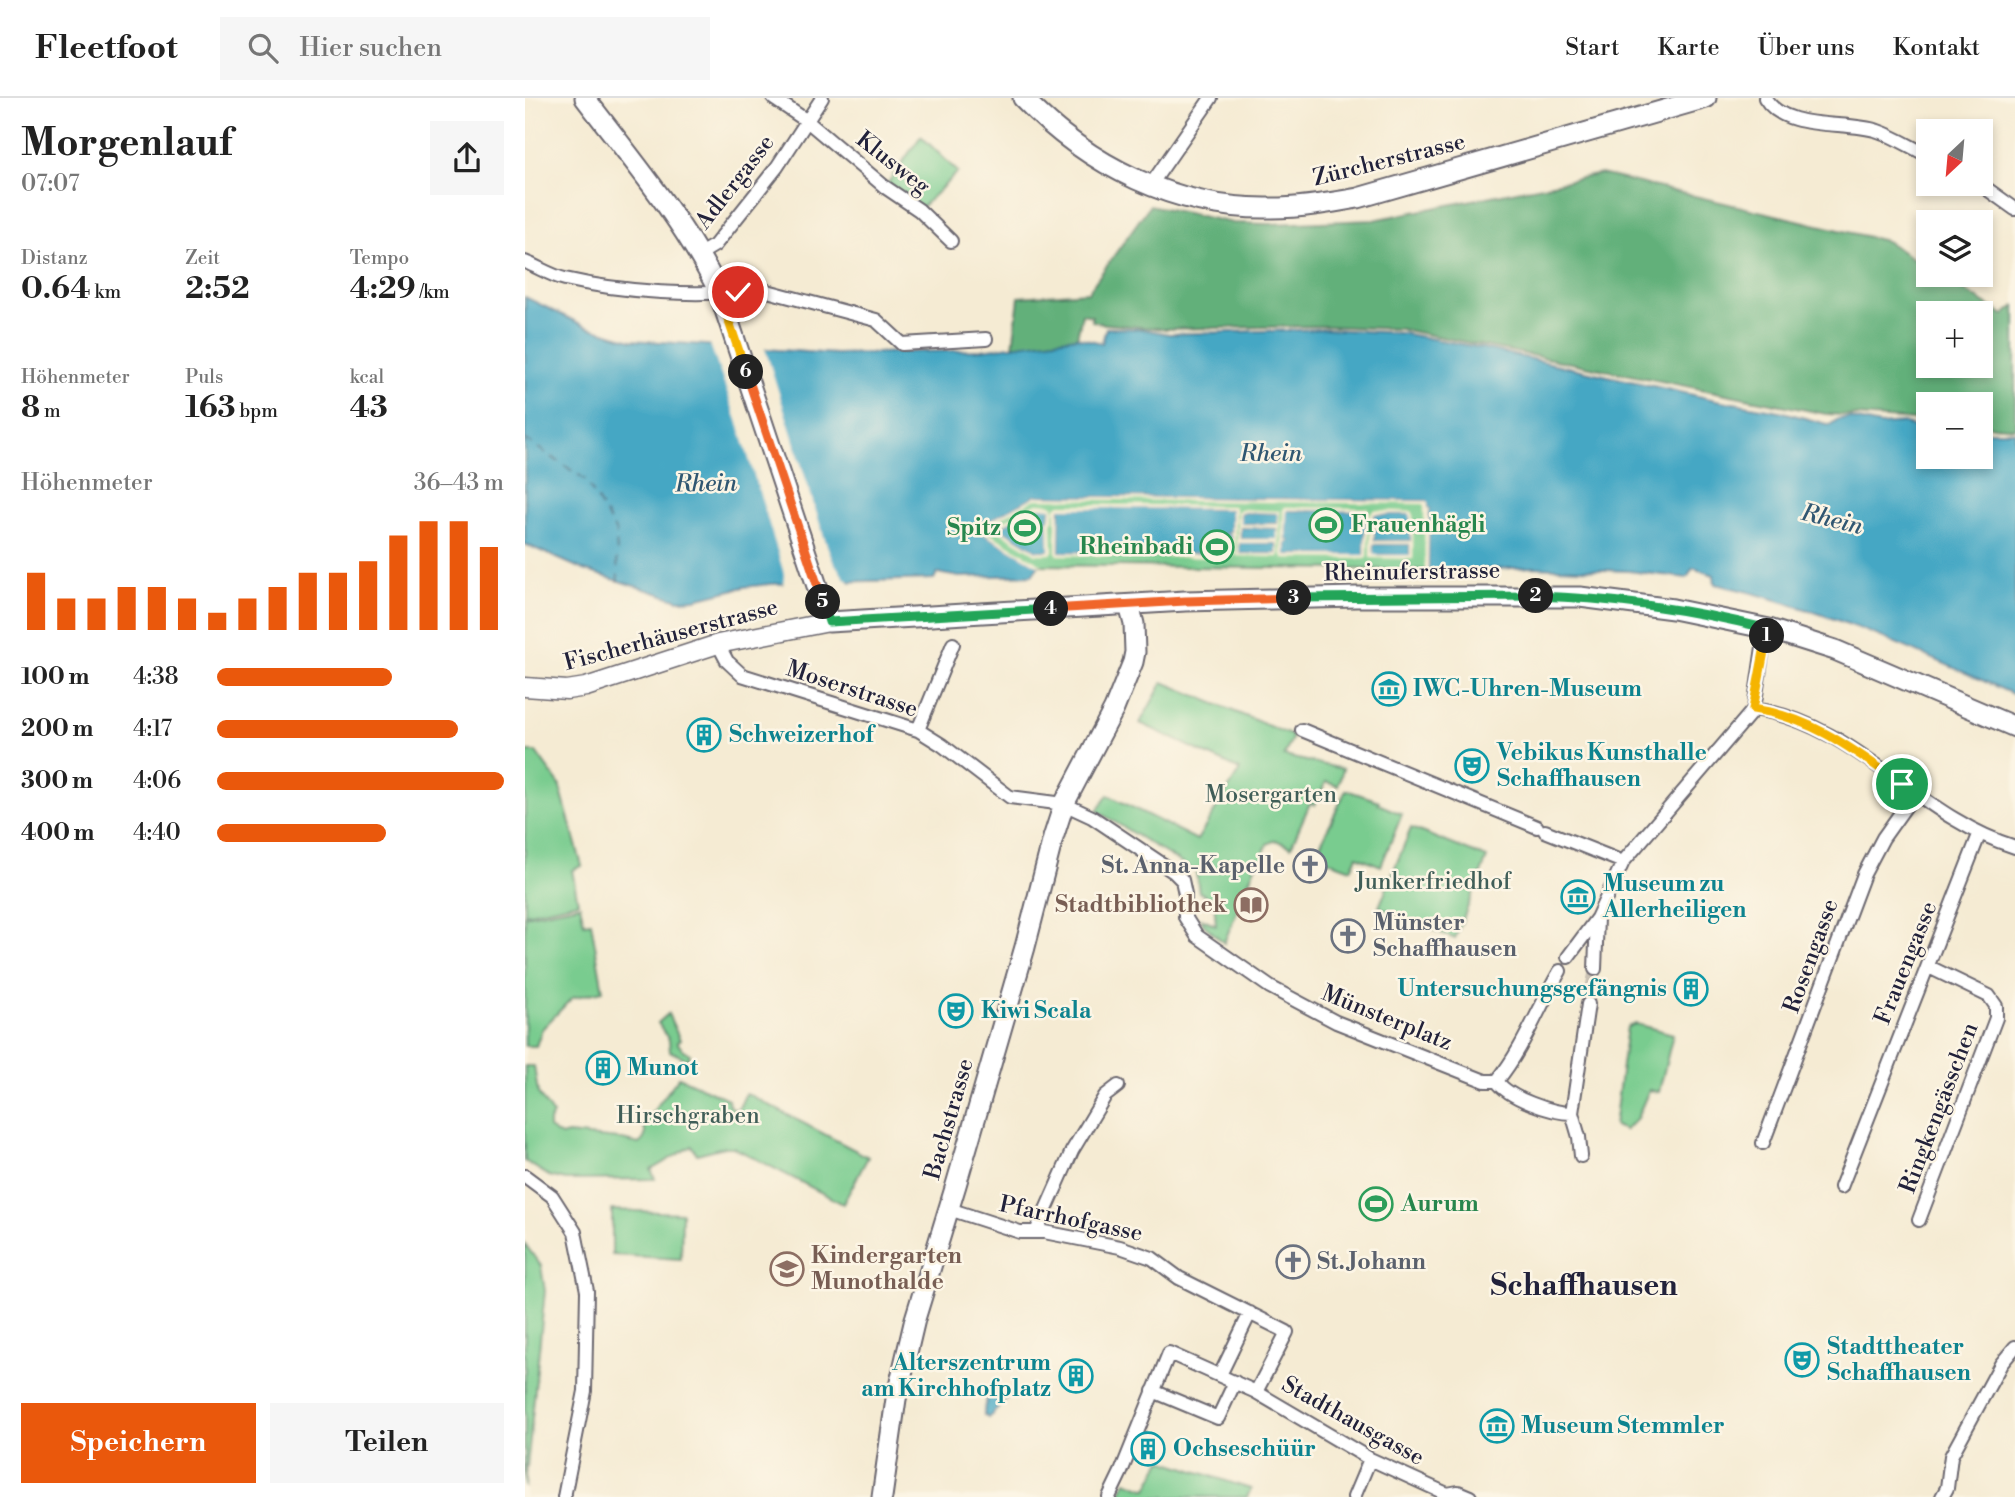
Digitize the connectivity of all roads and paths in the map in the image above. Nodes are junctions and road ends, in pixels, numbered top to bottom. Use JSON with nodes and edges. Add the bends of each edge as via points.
{"nodes":[{"id":1,"x":585,"y":98,"type":"edge"},
{"id":2,"x":773,"y":98,"type":"edge"},
{"id":3,"x":822,"y":98,"type":"edge"},
{"id":4,"x":1023,"y":98,"type":"edge"},
{"id":5,"x":1211,"y":98,"type":"edge"},
{"id":6,"x":1706,"y":98,"type":"edge"},
{"id":7,"x":1765,"y":98,"type":"edge"},
{"id":8,"x":807,"y":121,"type":"junction"},
{"id":9,"x":1916,"y":150,"type":"edge"},
{"id":10,"x":1150,"y":186,"type":"junction"},
{"id":11,"x":1993,"y":193,"type":"edge"},
{"id":12,"x":2015,"y":209,"type":"edge"},
{"id":13,"x":951,"y":241,"type":"dead end"},
{"id":14,"x":700,"y":254,"type":"junction"},
{"id":15,"x":525,"y":262,"type":"edge"},
{"id":16,"x":719,"y":292,"type":"junction"},
{"id":17,"x":986,"y":339,"type":"dead end"},
{"id":18,"x":1129,"y":605,"type":"junction"},
{"id":19,"x":829,"y":622,"type":"junction"},
{"id":20,"x":1769,"y":629,"type":"junction"},
{"id":21,"x":718,"y":644,"type":"junction"},
{"id":22,"x":953,"y":644,"type":"dead end"},
{"id":23,"x":525,"y":687,"type":"edge"},
{"id":24,"x":1753,"y":709,"type":"junction"},
{"id":25,"x":2015,"y":727,"type":"edge"},
{"id":26,"x":918,"y":730,"type":"junction"},
{"id":27,"x":1302,"y":730,"type":"dead end"},
{"id":28,"x":1915,"y":793,"type":"junction"},
{"id":29,"x":1064,"y":804,"type":"junction"},
{"id":30,"x":1979,"y":835,"type":"junction"},
{"id":31,"x":2015,"y":847,"type":"edge"},
{"id":32,"x":1623,"y":862,"type":"junction"},
{"id":33,"x":1597,"y":918,"type":"junction"},
{"id":34,"x":1197,"y":936,"type":"joint"},
{"id":35,"x":1568,"y":957,"type":"dead end"},
{"id":36,"x":1929,"y":967,"type":"junction"},
{"id":37,"x":1595,"y":969,"type":"tunnel mouth"},
{"id":38,"x":1560,"y":971,"type":"dead end"},
{"id":39,"x":1588,"y":1004,"type":"tunnel mouth"},
{"id":40,"x":1497,"y":1081,"type":"junction"},
{"id":41,"x":1118,"y":1086,"type":"dead end"},
{"id":42,"x":1872,"y":1107,"type":"junction"},
{"id":43,"x":1572,"y":1113,"type":"junction"},
{"id":44,"x":1875,"y":1122,"type":"dead end"},
{"id":45,"x":1763,"y":1143,"type":"dead end"},
{"id":46,"x":1581,"y":1156,"type":"dead end"},
{"id":47,"x":525,"y":1176,"type":"edge"},
{"id":48,"x":1841,"y":1187,"type":"dead end"},
{"id":49,"x":949,"y":1209,"type":"junction"},
{"id":50,"x":1919,"y":1220,"type":"dead end"},
{"id":51,"x":1035,"y":1232,"type":"junction"},
{"id":52,"x":1250,"y":1313,"type":"junction"},
{"id":53,"x":2015,"y":1347,"type":"edge"},
{"id":54,"x":1220,"y":1375,"type":"junction"},
{"id":55,"x":1235,"y":1382,"type":"junction"},
{"id":56,"x":1153,"y":1391,"type":"junction"},
{"id":57,"x":1256,"y":1392,"type":"junction"},
{"id":58,"x":1370,"y":1459,"type":"junction"},
{"id":59,"x":564,"y":1497,"type":"edge"},
{"id":60,"x":882,"y":1497,"type":"edge"},
{"id":61,"x":1109,"y":1497,"type":"edge"},
{"id":62,"x":1354,"y":1497,"type":"edge"},
{"id":63,"x":1470,"y":1497,"type":"edge"},
{"id":64,"x":1942,"y":1497,"type":"edge"}],
"edges":[{"from":1,"to":14,"type":"main road"},
{"from":2,"to":8,"type":"street","name":"Klusweg"},
{"from":3,"to":8,"type":"street","name":"Adlergasse"},
{"from":4,"to":10,"type":"main road","name":"Zürcherstrasse","via":[[1080,149]]},
{"from":5,"to":10,"type":"street"},
{"from":6,"to":10,"type":"main road","name":"Zürcherstrasse","via":[[1369,195],[1315,205],[1232,206]]},
{"from":7,"to":9,"type":"street","via":[[1785,117],[1878,131]]},
{"from":8,"to":13,"type":"street","name":"Klusweg"},
{"from":8,"to":14,"type":"street","name":"Adlergasse","via":[[715,245]]},
{"from":11,"to":12,"type":"street"},
{"from":14,"to":16,"type":"main road"},
{"from":15,"to":16,"type":"street","via":[[563,278],[626,289]]},
{"from":16,"to":17,"type":"street","via":[[756,288],[876,320],[902,344]]},
{"from":16,"to":19,"type":"main road"},
{"from":18,"to":19,"type":"main road","name":"Rheinuferstrasse"},
{"from":18,"to":20,"type":"main road","name":"Rheinuferstrasse","via":[[1356,597],[1580,597],[1673,608]]},
{"from":18,"to":29,"type":"main road","name":"Bachstrasse","via":[[1133,662]]},
{"from":19,"to":21,"type":"main road","name":"Fischerhäuserstrasse"},
{"from":20,"to":24,"type":"street"},
{"from":20,"to":25,"type":"main road","name":"Rheinuferstrasse","via":[[1835,650]]},
{"from":21,"to":23,"type":"main road","name":"Fischerhäuserstrasse","via":[[586,687]]},
{"from":21,"to":26,"type":"street","name":"Moserstrasse","via":[[727,661],[742,674]]},
{"from":22,"to":26,"type":"street"},
{"from":24,"to":28,"type":"street","via":[[1823,730]]},
{"from":24,"to":32,"type":"street"},
{"from":26,"to":29,"type":"street","name":"Moserstrasse","via":[[1010,797]]},
{"from":27,"to":32,"type":"street"},
{"from":28,"to":30,"type":"street"},
{"from":28,"to":45,"type":"street","name":"Rosengasse","via":[[1864,874]]},
{"from":29,"to":34,"type":"street","name":"Moserstrasse","via":[[1174,872],[1182,880],[1185,917]]},
{"from":29,"to":49,"type":"main road","name":"Bachstrasse"},
{"from":30,"to":31,"type":"street"},
{"from":30,"to":36,"type":"street","name":"Frauengasse"},
{"from":32,"to":33,"type":"street"},
{"from":33,"to":35,"type":"street"},
{"from":33,"to":37,"type":"street"},
{"from":34,"to":40,"type":"street","name":"Münsterplatz","via":[[1316,1013],[1485,1081]]},
{"from":36,"to":42,"type":"street","name":"Frauengasse"},
{"from":36,"to":50,"type":"street","name":"Ringkengässchen","via":[[1989,996],[1996,1006],[1996,1018]]},
{"from":38,"to":40,"type":"street","via":[[1514,1060]]},
{"from":39,"to":43,"type":"street"},
{"from":40,"to":43,"type":"street","name":"Münsterplatz","via":[[1509,1094]]},
{"from":41,"to":51,"type":"street","via":[[1105,1096],[1072,1151]]},
{"from":42,"to":44,"type":"street"},
{"from":42,"to":48,"type":"street","name":"Frauengasse"},
{"from":43,"to":46,"type":"street"},
{"from":47,"to":59,"type":"street","via":[[552,1196],[575,1231],[587,1291],[585,1391]]},
{"from":49,"to":51,"type":"street","name":"Pfarrhofgasse","via":[[1020,1232]]},
{"from":49,"to":60,"type":"main road","name":"Bachstrasse","via":[[896,1399]]},
{"from":51,"to":52,"type":"street","name":"Pfarrhofgasse","via":[[1120,1247],[1151,1258],[1179,1278]]},
{"from":52,"to":54,"type":"street"},
{"from":52,"to":57,"type":"street","name":"Pfarrhofgasse","via":[[1287,1332]]},
{"from":53,"to":64,"type":"street","via":[[1951,1456]]},
{"from":54,"to":55,"type":"street","name":"Stadthausgasse"},
{"from":54,"to":56,"type":"street","name":"Stadthausgasse","via":[[1169,1353]]},
{"from":55,"to":56,"type":"street","via":[[1218,1418]]},
{"from":55,"to":57,"type":"street","name":"Stadthausgasse"},
{"from":56,"to":61,"type":"street"},
{"from":57,"to":58,"type":"street","name":"Stadthausgasse"},
{"from":58,"to":62,"type":"street"},
{"from":58,"to":63,"type":"street","name":"Stadthausgasse","via":[[1447,1494]]}]}
